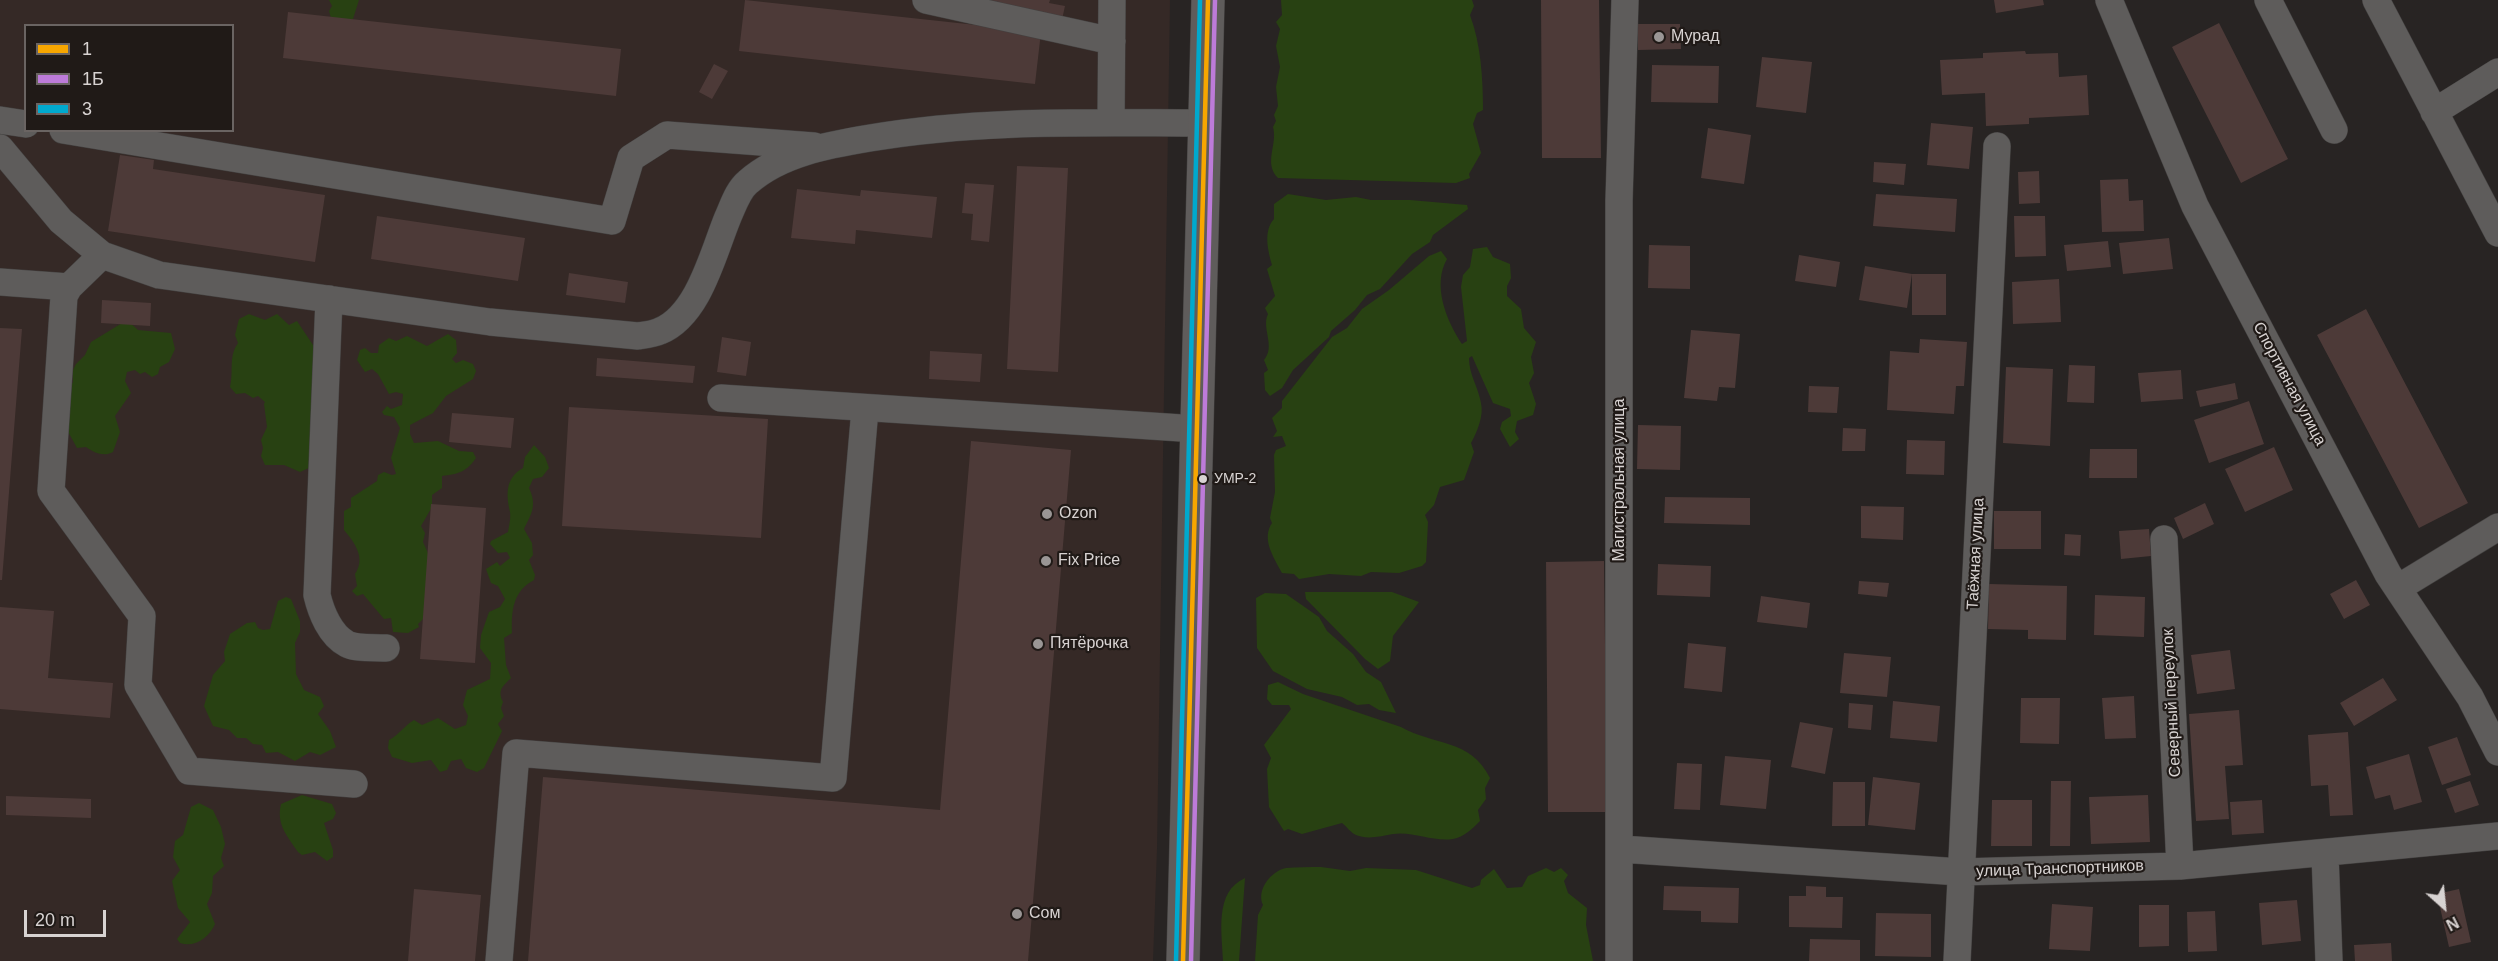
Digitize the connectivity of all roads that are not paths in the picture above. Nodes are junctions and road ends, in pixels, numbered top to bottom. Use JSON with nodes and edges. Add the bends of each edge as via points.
{"nodes":[{"id":1,"x":926,"y":0,"type":"edge"},
{"id":2,"x":1112,"y":0,"type":"edge"},
{"id":3,"x":1208,"y":0,"type":"edge"},
{"id":4,"x":1625,"y":0,"type":"edge"},
{"id":5,"x":2109,"y":0,"type":"edge"},
{"id":6,"x":2268,"y":0,"type":"edge"},
{"id":7,"x":2376,"y":0,"type":"edge"},
{"id":8,"x":1112,"y":41,"type":"junction"},
{"id":9,"x":2498,"y":72,"type":"edge"},
{"id":10,"x":2434,"y":112,"type":"junction"},
{"id":11,"x":0,"y":120,"type":"edge"},
{"id":12,"x":1111,"y":123,"type":"junction"},
{"id":13,"x":1205,"y":123,"type":"junction"},
{"id":14,"x":24,"y":124,"type":"edge"},
{"id":15,"x":2334,"y":130,"type":"dead end"},
{"id":16,"x":75,"y":132,"type":"edge"},
{"id":17,"x":820,"y":146,"type":"junction"},
{"id":18,"x":1996,"y":146,"type":"dead end"},
{"id":19,"x":0,"y":148,"type":"edge"},
{"id":20,"x":2498,"y":233,"type":"edge"},
{"id":21,"x":102,"y":255,"type":"junction"},
{"id":22,"x":0,"y":282,"type":"edge"},
{"id":23,"x":69,"y":287,"type":"junction"},
{"id":24,"x":329,"y":299,"type":"junction"},
{"id":25,"x":721,"y":398,"type":"dead end"},
{"id":26,"x":865,"y":409,"type":"junction"},
{"id":27,"x":1197,"y":429,"type":"junction"},
{"id":28,"x":2498,"y":527,"type":"edge"},
{"id":29,"x":2164,"y":539,"type":"dead end"},
{"id":30,"x":2398,"y":588,"type":"junction"},
{"id":31,"x":386,"y":648,"type":"dead end"},
{"id":32,"x":2498,"y":752,"type":"edge"},
{"id":33,"x":354,"y":784,"type":"dead end"},
{"id":34,"x":2498,"y":836,"type":"edge"},
{"id":35,"x":1621,"y":849,"type":"junction"},
{"id":36,"x":2325,"y":854,"type":"junction"},
{"id":37,"x":2180,"y":866,"type":"junction"},
{"id":38,"x":1960,"y":872,"type":"junction"},
{"id":39,"x":499,"y":961,"type":"edge"},
{"id":40,"x":1182,"y":961,"type":"edge"},
{"id":41,"x":1619,"y":961,"type":"edge"},
{"id":42,"x":1957,"y":961,"type":"edge"},
{"id":43,"x":2329,"y":961,"type":"edge"}],
"edges":[{"from":1,"to":8,"type":"street"},
{"from":2,"to":8,"type":"street"},
{"from":3,"to":13,"type":"main road"},
{"from":4,"to":35,"type":"street","name":"Магистральная улица","via":[[1619,201]]},
{"from":5,"to":30,"type":"street","name":"Спортивная улица","via":[[2195,206]]},
{"from":6,"to":15,"type":"street"},
{"from":7,"to":10,"type":"street"},
{"from":8,"to":12,"type":"street"},
{"from":9,"to":10,"type":"street"},
{"from":10,"to":20,"type":"street"},
{"from":11,"to":14,"type":"street"},
{"from":12,"to":13,"type":"street"},
{"from":12,"to":17,"type":"street","via":[[1005,123],[925,129]]},
{"from":13,"to":27,"type":"main road"},
{"from":16,"to":17,"type":"street","via":[[612,221],[631,158],[667,135]]},
{"from":17,"to":24,"type":"street","via":[[767,168],[746,184],[693,301],[678,320],[660,331],[638,336],[501,323]]},
{"from":18,"to":38,"type":"street","name":"Таёжная улица"},
{"from":19,"to":21,"type":"street","via":[[60,221]]},
{"from":21,"to":23,"type":"street"},
{"from":21,"to":24,"type":"street","via":[[159,275]]},
{"from":22,"to":23,"type":"street"},
{"from":23,"to":33,"type":"street","via":[[64,296],[51,491],[142,616],[138,685],[189,771]]},
{"from":24,"to":31,"type":"street","via":[[317,595],[332,629],[348,644]]},
{"from":25,"to":26,"type":"street"},
{"from":26,"to":27,"type":"street"},
{"from":26,"to":39,"type":"street","via":[[833,778],[516,753]]},
{"from":27,"to":40,"type":"main road"},
{"from":28,"to":30,"type":"street"},
{"from":29,"to":37,"type":"street","name":"Северный переулок"},
{"from":30,"to":32,"type":"street","name":"Спортивная улица","via":[[2470,697]]},
{"from":34,"to":36,"type":"street","name":"улица Транспортников"},
{"from":35,"to":38,"type":"street","name":"улица Транспортников"},
{"from":35,"to":41,"type":"street","name":"Магистральная улица"},
{"from":36,"to":37,"type":"street","name":"улица Транспортников"},
{"from":36,"to":43,"type":"street"},
{"from":37,"to":38,"type":"street","name":"улица Транспортников"},
{"from":38,"to":42,"type":"street","name":"Таёжная улица"}]}
